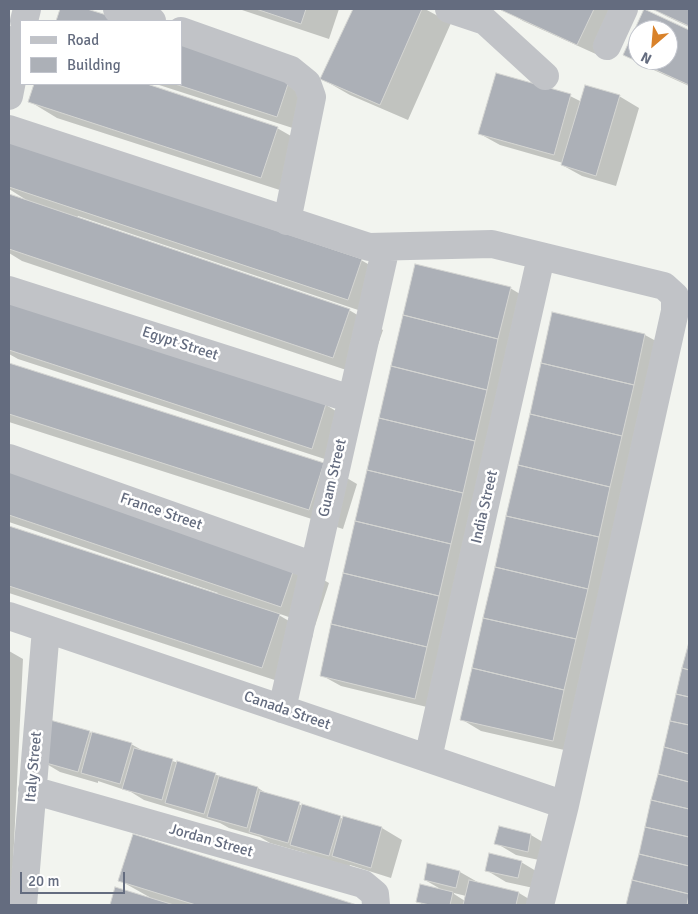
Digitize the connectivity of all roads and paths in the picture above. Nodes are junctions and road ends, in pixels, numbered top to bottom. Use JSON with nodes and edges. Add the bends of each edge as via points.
{"nodes":[{"id":1,"x":117,"y":9,"type":"edge"},
{"id":2,"x":449,"y":9,"type":"edge"},
{"id":3,"x":624,"y":9,"type":"edge"},
{"id":4,"x":149,"y":20,"type":"edge"},
{"id":5,"x":182,"y":31,"type":"edge"},
{"id":6,"x":20,"y":40,"type":"edge"},
{"id":7,"x":607,"y":46,"type":"dead end"},
{"id":8,"x":545,"y":76,"type":"dead end"},
{"id":9,"x":9,"y":96,"type":"edge"},
{"id":10,"x":9,"y":130,"type":"edge"},
{"id":11,"x":287,"y":220,"type":"junction"},
{"id":12,"x":386,"y":247,"type":"junction"},
{"id":13,"x":542,"y":257,"type":"junction"},
{"id":14,"x":9,"y":290,"type":"edge"},
{"id":15,"x":351,"y":399,"type":"junction"},
{"id":16,"x":9,"y":458,"type":"edge"},
{"id":17,"x":314,"y":566,"type":"junction"},
{"id":18,"x":9,"y":616,"type":"edge"},
{"id":19,"x":46,"y":629,"type":"junction"},
{"id":20,"x":282,"y":709,"type":"junction"},
{"id":21,"x":428,"y":758,"type":"junction"},
{"id":22,"x":32,"y":790,"type":"junction"},
{"id":23,"x":565,"y":805,"type":"junction"},
{"id":24,"x":23,"y":905,"type":"edge"},
{"id":25,"x":376,"y":905,"type":"edge"},
{"id":26,"x":540,"y":905,"type":"edge"}],
"edges":[{"from":1,"to":4,"type":"street"},
{"from":2,"to":8,"type":"street","via":[[485,21]]},
{"from":3,"to":7,"type":"street"},
{"from":5,"to":11,"type":"street","via":[[292,70],[307,83],[312,97]]},
{"from":6,"to":9,"type":"street"},
{"from":10,"to":11,"type":"street"},
{"from":11,"to":12,"type":"street","via":[[369,247]]},
{"from":12,"to":13,"type":"street","via":[[492,244]]},
{"from":12,"to":15,"type":"street","name":"Guam Street"},
{"from":13,"to":21,"type":"street","name":"India Street"},
{"from":13,"to":23,"type":"street","via":[[664,286],[675,296],[675,311]]},
{"from":14,"to":15,"type":"street","name":"Egypt Street"},
{"from":15,"to":17,"type":"street","name":"Guam Street"},
{"from":16,"to":17,"type":"street","name":"France Street"},
{"from":17,"to":20,"type":"street","name":"Guam Street"},
{"from":18,"to":19,"type":"street","name":"Canada Street"},
{"from":19,"to":20,"type":"street","name":"Canada Street"},
{"from":19,"to":22,"type":"street","name":"Italy Street"},
{"from":20,"to":21,"type":"street","name":"Canada Street"},
{"from":21,"to":23,"type":"street","name":"Canada Street"},
{"from":22,"to":24,"type":"street","name":"Italy Street"},
{"from":22,"to":25,"type":"street","name":"Jordan Street","via":[[363,884],[375,894]]},
{"from":23,"to":26,"type":"street"}]}
